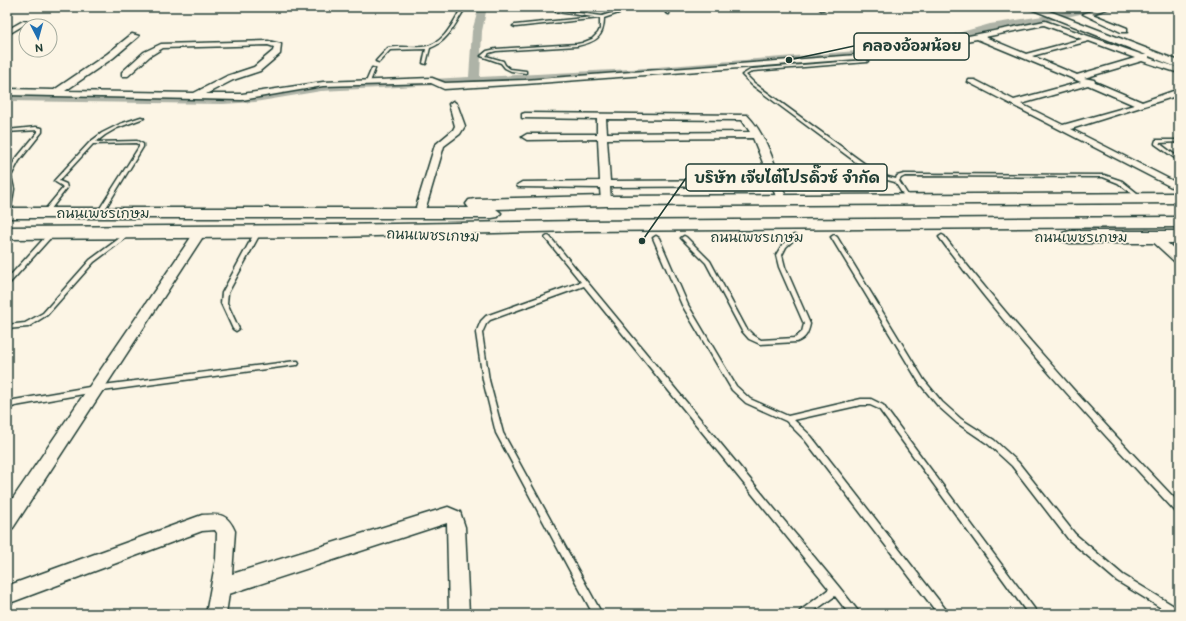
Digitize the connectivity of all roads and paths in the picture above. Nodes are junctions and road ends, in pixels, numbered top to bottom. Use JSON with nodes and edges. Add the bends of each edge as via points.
{"nodes":[{"id":1,"x":464,"y":7,"type":"edge"},
{"id":2,"x":634,"y":7,"type":"edge"},
{"id":3,"x":668,"y":7,"type":"edge"},
{"id":4,"x":1031,"y":7,"type":"edge"},
{"id":5,"x":1109,"y":7,"type":"edge"},
{"id":6,"x":557,"y":11,"type":"dead end"},
{"id":7,"x":1049,"y":11,"type":"edge"},
{"id":8,"x":668,"y":13,"type":"dead end"},
{"id":9,"x":1064,"y":16,"type":"junction"},
{"id":10,"x":602,"y":17,"type":"junction"},
{"id":11,"x":18,"y":26,"type":"edge"},
{"id":12,"x":515,"y":26,"type":"dead end"},
{"id":13,"x":1124,"y":30,"type":"dead end"},
{"id":14,"x":7,"y":33,"type":"edge"},
{"id":15,"x":135,"y":36,"type":"dead end"},
{"id":16,"x":977,"y":36,"type":"junction"},
{"id":17,"x":1089,"y":39,"type":"junction"},
{"id":18,"x":943,"y":44,"type":"dead end"},
{"id":19,"x":428,"y":48,"type":"junction"},
{"id":20,"x":897,"y":54,"type":"dead end"},
{"id":21,"x":1025,"y":56,"type":"junction"},
{"id":22,"x":1149,"y":56,"type":"junction"},
{"id":23,"x":1179,"y":56,"type":"edge"},
{"id":24,"x":378,"y":61,"type":"dead end"},
{"id":25,"x":866,"y":61,"type":"dead end"},
{"id":26,"x":425,"y":63,"type":"dead end"},
{"id":27,"x":1179,"y":65,"type":"edge"},
{"id":28,"x":373,"y":69,"type":"dead end"},
{"id":29,"x":1179,"y":71,"type":"edge"},
{"id":30,"x":525,"y":72,"type":"dead end"},
{"id":31,"x":125,"y":74,"type":"dead end"},
{"id":32,"x":1074,"y":78,"type":"junction"},
{"id":33,"x":368,"y":82,"type":"junction"},
{"id":34,"x":972,"y":82,"type":"dead end"},
{"id":35,"x":1091,"y":82,"type":"junction"},
{"id":36,"x":439,"y":83,"type":"junction"},
{"id":37,"x":7,"y":92,"type":"edge"},
{"id":38,"x":1179,"y":92,"type":"edge"},
{"id":39,"x":56,"y":93,"type":"junction"},
{"id":40,"x":195,"y":96,"type":"junction"},
{"id":41,"x":7,"y":101,"type":"edge"},
{"id":42,"x":1014,"y":103,"type":"junction"},
{"id":43,"x":453,"y":104,"type":"dead end"},
{"id":44,"x":1142,"y":105,"type":"junction"},
{"id":45,"x":525,"y":116,"type":"dead end"},
{"id":46,"x":601,"y":116,"type":"junction"},
{"id":47,"x":142,"y":118,"type":"dead end"},
{"id":48,"x":1064,"y":128,"type":"junction"},
{"id":49,"x":7,"y":131,"type":"edge"},
{"id":50,"x":756,"y":135,"type":"junction"},
{"id":51,"x":602,"y":136,"type":"junction"},
{"id":52,"x":527,"y":137,"type":"dead end"},
{"id":53,"x":1179,"y":141,"type":"edge"},
{"id":54,"x":92,"y":143,"type":"junction"},
{"id":55,"x":1179,"y":160,"type":"edge"},
{"id":56,"x":897,"y":181,"type":"junction"},
{"id":57,"x":775,"y":183,"type":"junction"},
{"id":58,"x":522,"y":185,"type":"dead end"},
{"id":59,"x":1179,"y":188,"type":"edge"},
{"id":60,"x":606,"y":193,"type":"junction"},
{"id":61,"x":1142,"y":198,"type":"junction"},
{"id":62,"x":1179,"y":198,"type":"edge"},
{"id":63,"x":782,"y":200,"type":"junction"},
{"id":64,"x":909,"y":200,"type":"junction"},
{"id":65,"x":420,"y":207,"type":"junction"},
{"id":66,"x":7,"y":213,"type":"edge"},
{"id":67,"x":46,"y":213,"type":"junction"},
{"id":68,"x":100,"y":213,"type":"junction"},
{"id":69,"x":1179,"y":213,"type":"edge"},
{"id":70,"x":342,"y":214,"type":"junction"},
{"id":71,"x":1179,"y":222,"type":"edge"},
{"id":72,"x":335,"y":231,"type":"junction"},
{"id":73,"x":200,"y":232,"type":"junction"},
{"id":74,"x":258,"y":232,"type":"junction"},
{"id":75,"x":7,"y":233,"type":"edge"},
{"id":76,"x":51,"y":233,"type":"junction"},
{"id":77,"x":129,"y":233,"type":"junction"},
{"id":78,"x":794,"y":237,"type":"junction"},
{"id":79,"x":834,"y":237,"type":"junction"},
{"id":80,"x":942,"y":237,"type":"junction"},
{"id":81,"x":1154,"y":237,"type":"junction"},
{"id":82,"x":1179,"y":237,"type":"edge"},
{"id":83,"x":548,"y":238,"type":"junction"},
{"id":84,"x":656,"y":238,"type":"junction"},
{"id":85,"x":684,"y":238,"type":"junction"},
{"id":86,"x":1179,"y":259,"type":"edge"},
{"id":87,"x":7,"y":283,"type":"edge"},
{"id":88,"x":584,"y":283,"type":"junction"},
{"id":89,"x":7,"y":327,"type":"edge"},
{"id":90,"x":236,"y":329,"type":"dead end"},
{"id":91,"x":296,"y":363,"type":"dead end"},
{"id":92,"x":95,"y":389,"type":"junction"},
{"id":93,"x":7,"y":406,"type":"edge"},
{"id":94,"x":788,"y":419,"type":"junction"},
{"id":95,"x":1179,"y":509,"type":"edge"},
{"id":96,"x":7,"y":522,"type":"edge"},
{"id":97,"x":220,"y":587,"type":"junction"},
{"id":98,"x":836,"y":590,"type":"junction"},
{"id":99,"x":7,"y":595,"type":"edge"},
{"id":100,"x":216,"y":614,"type":"edge"},
{"id":101,"x":459,"y":614,"type":"edge"},
{"id":102,"x":598,"y":614,"type":"edge"},
{"id":103,"x":803,"y":614,"type":"edge"},
{"id":104,"x":855,"y":614,"type":"edge"},
{"id":105,"x":944,"y":614,"type":"edge"},
{"id":106,"x":1033,"y":614,"type":"edge"},
{"id":107,"x":1179,"y":614,"type":"edge"}],
"edges":[{"from":1,"to":19,"type":"lane","via":[[445,37]]},
{"from":2,"to":10,"type":"lane"},
{"from":3,"to":8,"type":"lane"},
{"from":4,"to":7,"type":"main road"},
{"from":5,"to":13,"type":"street","via":[[1086,14]]},
{"from":6,"to":10,"type":"lane"},
{"from":7,"to":9,"type":"main road"},
{"from":9,"to":22,"type":"main road"},
{"from":9,"to":23,"type":"main road","via":[[1079,19]]},
{"from":10,"to":12,"type":"lane"},
{"from":10,"to":30,"type":"lane","via":[[603,26],[600,34],[590,42],[496,50],[483,56],[502,62],[508,70]]},
{"from":11,"to":14,"type":"street"},
{"from":15,"to":39,"type":"street"},
{"from":16,"to":17,"type":"street","via":[[1045,23]]},
{"from":16,"to":18,"type":"street"},
{"from":16,"to":21,"type":"street"},
{"from":17,"to":21,"type":"street"},
{"from":17,"to":22,"type":"street"},
{"from":19,"to":24,"type":"lane","via":[[389,49]]},
{"from":19,"to":26,"type":"lane"},
{"from":20,"to":36,"type":"street","via":[[525,82]]},
{"from":21,"to":32,"type":"street"},
{"from":22,"to":27,"type":"main road"},
{"from":22,"to":29,"type":"street"},
{"from":22,"to":32,"type":"street"},
{"from":25,"to":56,"type":"lane","via":[[752,70],[744,75],[878,176]]},
{"from":28,"to":33,"type":"lane"},
{"from":31,"to":40,"type":"street","via":[[147,54],[161,46],[268,43],[278,46],[277,52],[257,68]]},
{"from":32,"to":35,"type":"street"},
{"from":33,"to":36,"type":"street"},
{"from":33,"to":40,"type":"street","via":[[309,85],[256,96]]},
{"from":34,"to":42,"type":"street"},
{"from":35,"to":42,"type":"street"},
{"from":35,"to":44,"type":"street"},
{"from":36,"to":41,"type":"street","via":[[314,92],[248,103]]},
{"from":37,"to":39,"type":"street"},
{"from":38,"to":44,"type":"street"},
{"from":39,"to":40,"type":"street"},
{"from":42,"to":48,"type":"street"},
{"from":43,"to":65,"type":"street","via":[[460,126],[457,132],[440,145]]},
{"from":44,"to":48,"type":"street"},
{"from":45,"to":46,"type":"street"},
{"from":46,"to":50,"type":"street","via":[[737,115],[749,120]]},
{"from":46,"to":51,"type":"street"},
{"from":47,"to":54,"type":"lane","via":[[106,130]]},
{"from":48,"to":59,"type":"street"},
{"from":49,"to":66,"type":"lane","via":[[40,129],[9,176],[12,189]]},
{"from":50,"to":51,"type":"street"},
{"from":50,"to":57,"type":"street"},
{"from":51,"to":52,"type":"street"},
{"from":51,"to":60,"type":"street"},
{"from":53,"to":55,"type":"lane","via":[[1156,143]]},
{"from":54,"to":67,"type":"lane","via":[[56,181],[65,188]]},
{"from":54,"to":68,"type":"lane","via":[[141,144]]},
{"from":56,"to":61,"type":"lane","via":[[899,177],[904,176],[1104,176],[1120,182]]},
{"from":56,"to":64,"type":"lane"},
{"from":57,"to":60,"type":"street"},
{"from":57,"to":63,"type":"street"},
{"from":58,"to":60,"type":"street"},
{"from":60,"to":63,"type":"main road","name":"ถนนเพชรเกษม"},
{"from":60,"to":65,"type":"main road","name":"ถนนเพชรเกษม"},
{"from":61,"to":62,"type":"main road","name":"ถนนเพชรเกษม"},
{"from":61,"to":64,"type":"main road","name":"ถนนเพชรเกษม"},
{"from":63,"to":64,"type":"main road","name":"ถนนเพชรเกษม"},
{"from":65,"to":70,"type":"main road","name":"ถนนเพชรเกษม"},
{"from":66,"to":67,"type":"main road","name":"ถนนเพชรเกษม"},
{"from":67,"to":68,"type":"main road","name":"ถนนเพชรเกษม"},
{"from":68,"to":70,"type":"main road","name":"ถนนเพชรเกษม"},
{"from":69,"to":70,"type":"main road","name":"ถนนเพชรเกษม"},
{"from":71,"to":72,"type":"main road","name":"ถนนเพชรเกษม","via":[[586,226]]},
{"from":72,"to":74,"type":"main road","name":"ถนนเพชรเกษม"},
{"from":72,"to":83,"type":"main road","name":"ถนนเพชรเกษม"},
{"from":73,"to":74,"type":"main road","name":"ถนนเพชรเกษม"},
{"from":73,"to":77,"type":"main road","name":"ถนนเพชรเกษม"},
{"from":73,"to":92,"type":"street"},
{"from":74,"to":90,"type":"lane","via":[[225,293],[224,303]]},
{"from":75,"to":76,"type":"main road","name":"ถนนเพชรเกษม"},
{"from":76,"to":77,"type":"main road","name":"ถนนเพชรเกษม"},
{"from":76,"to":87,"type":"lane"},
{"from":77,"to":89,"type":"lane","via":[[92,261],[45,314],[26,325]]},
{"from":78,"to":79,"type":"main road","name":"ถนนเพชรเกษม"},
{"from":78,"to":85,"type":"main road","name":"ถนนเพชรเกษม"},
{"from":78,"to":85,"type":"lane","via":[[779,255],[807,324],[805,333],[797,340],[760,342],[744,329],[708,262]]},
{"from":79,"to":80,"type":"main road","name":"ถนนเพชรเกษม"},
{"from":79,"to":107,"type":"lane","via":[[922,382],[940,404],[959,421],[991,442],[1015,464],[1072,537],[1120,578]]},
{"from":80,"to":81,"type":"main road","name":"ถนนเพชรเกษม"},
{"from":80,"to":95,"type":"lane","via":[[983,291],[1063,385]]},
{"from":81,"to":82,"type":"main road","name":"ถนนเพชรเกษม"},
{"from":81,"to":86,"type":"street"},
{"from":83,"to":84,"type":"main road","name":"ถนนเพชรเกษม"},
{"from":83,"to":88,"type":"lane"},
{"from":84,"to":85,"type":"main road","name":"ถนนเพชรเกษม"},
{"from":84,"to":94,"type":"lane","via":[[685,305],[734,388],[748,401]]},
{"from":88,"to":98,"type":"lane"},
{"from":88,"to":102,"type":"lane","via":[[488,318],[479,333],[486,380],[500,434]]},
{"from":91,"to":92,"type":"lane"},
{"from":92,"to":93,"type":"lane"},
{"from":92,"to":96,"type":"street"},
{"from":94,"to":105,"type":"lane","via":[[808,438]]},
{"from":94,"to":106,"type":"lane","via":[[861,402],[872,402],[882,407]]},
{"from":97,"to":99,"type":"street","via":[[226,531],[219,522],[202,523]]},
{"from":97,"to":100,"type":"street"},
{"from":97,"to":101,"type":"street","via":[[448,515],[454,518],[456,527]]},
{"from":98,"to":103,"type":"lane"},
{"from":98,"to":104,"type":"lane"}]}
